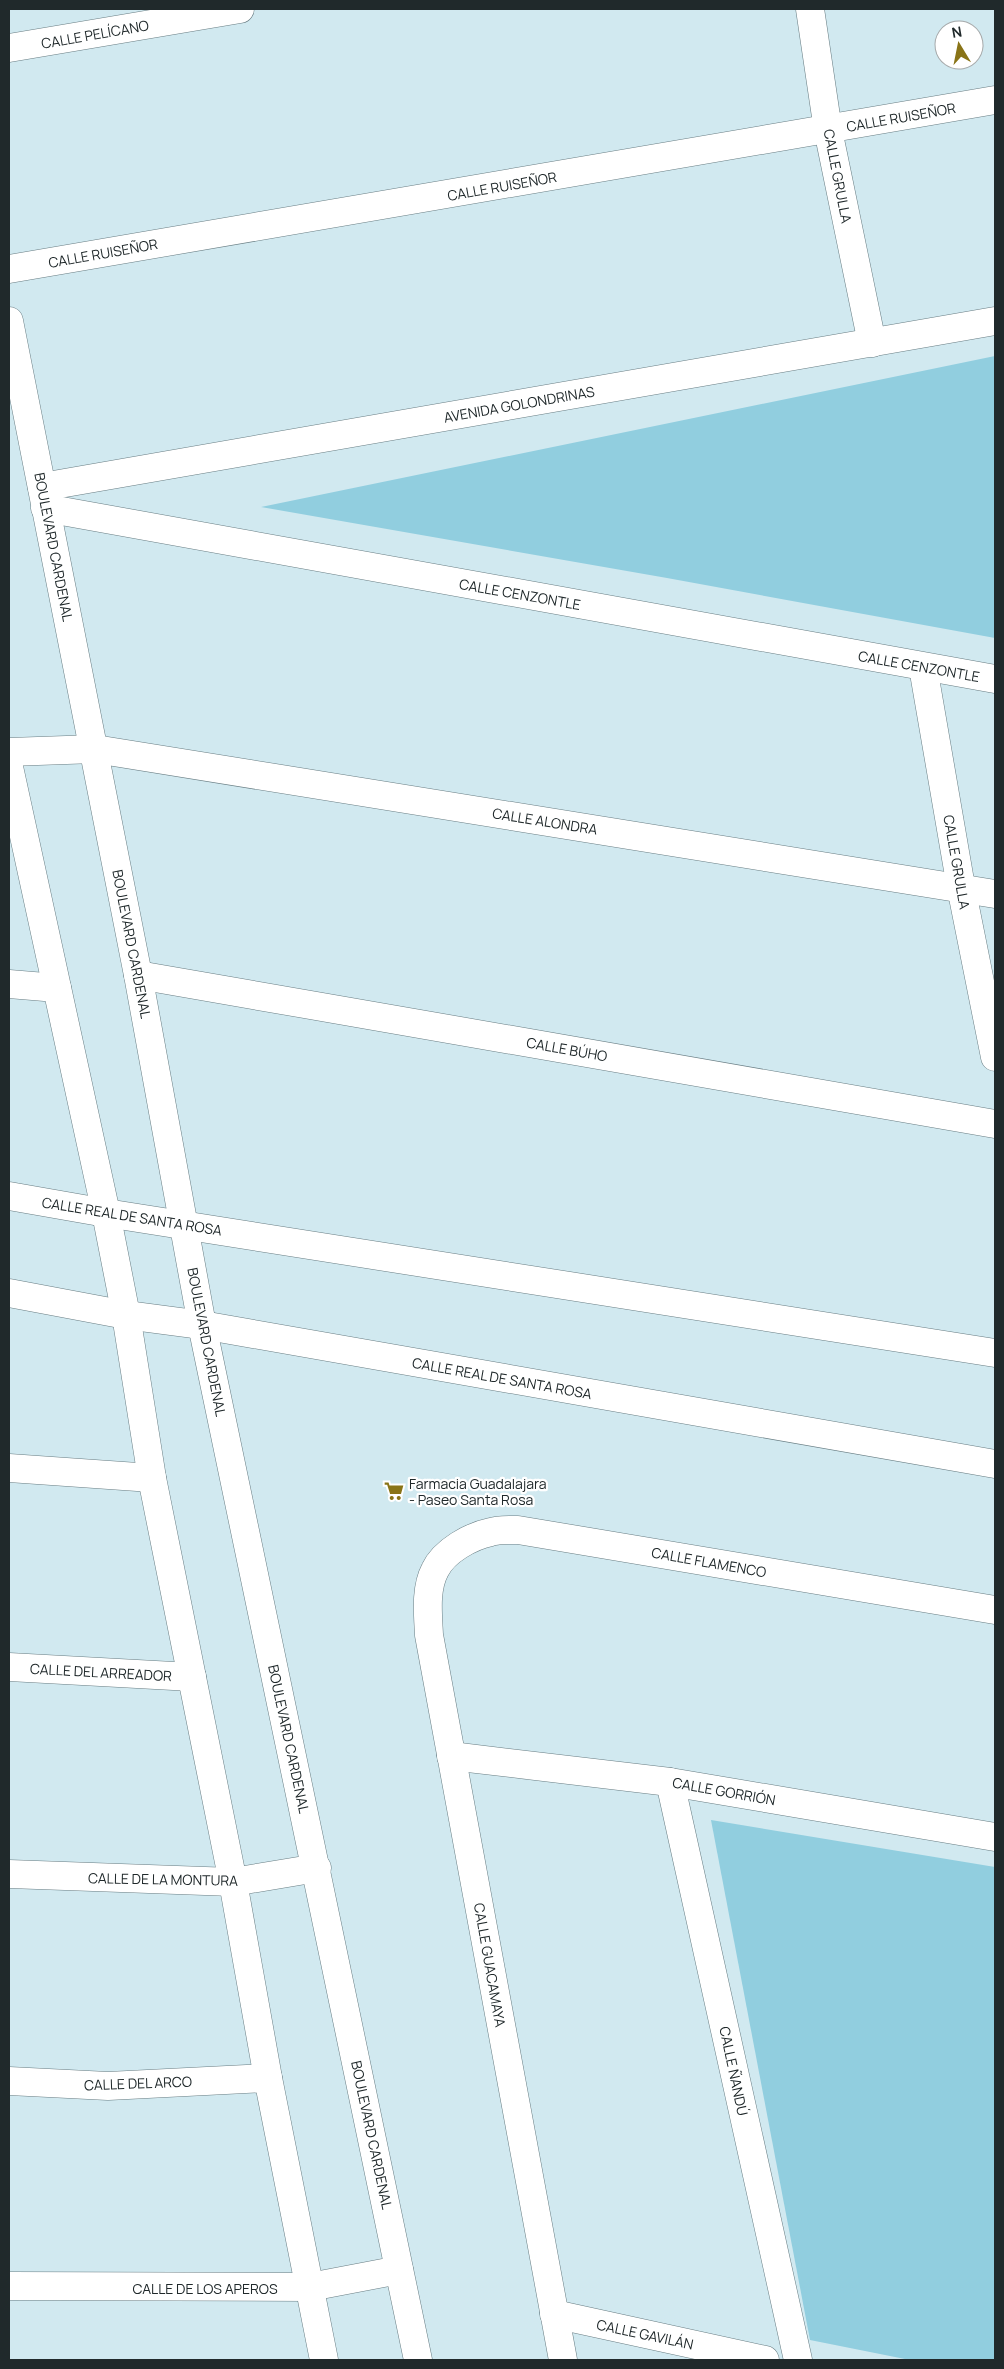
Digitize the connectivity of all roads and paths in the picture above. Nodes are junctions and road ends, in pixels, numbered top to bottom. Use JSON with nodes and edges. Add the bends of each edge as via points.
{"nodes":[{"id":1,"x":240,"y":9,"type":"edge"},
{"id":2,"x":810,"y":9,"type":"edge"},
{"id":3,"x":9,"y":48,"type":"edge"},
{"id":4,"x":995,"y":100,"type":"edge"},
{"id":5,"x":828,"y":130,"type":"junction"},
{"id":6,"x":9,"y":269,"type":"edge"},
{"id":7,"x":995,"y":321,"type":"edge"},
{"id":8,"x":9,"y":323,"type":"edge"},
{"id":9,"x":872,"y":342,"type":"junction"},
{"id":10,"x":44,"y":498,"type":"junction"},
{"id":11,"x":923,"y":667,"type":"junction"},
{"id":12,"x":995,"y":679,"type":"edge"},
{"id":13,"x":95,"y":749,"type":"junction"},
{"id":14,"x":9,"y":752,"type":"edge"},
{"id":15,"x":9,"y":767,"type":"edge"},
{"id":16,"x":961,"y":887,"type":"junction"},
{"id":17,"x":995,"y":894,"type":"edge"},
{"id":18,"x":138,"y":974,"type":"junction"},
{"id":19,"x":9,"y":984,"type":"edge"},
{"id":20,"x":57,"y":988,"type":"junction"},
{"id":21,"x":995,"y":1057,"type":"edge"},
{"id":22,"x":995,"y":1124,"type":"edge"},
{"id":23,"x":9,"y":1196,"type":"edge"},
{"id":24,"x":106,"y":1213,"type":"junction"},
{"id":25,"x":183,"y":1224,"type":"junction"},
{"id":26,"x":9,"y":1293,"type":"edge"},
{"id":27,"x":126,"y":1315,"type":"junction"},
{"id":28,"x":202,"y":1325,"type":"junction"},
{"id":29,"x":995,"y":1353,"type":"edge"},
{"id":30,"x":995,"y":1464,"type":"edge"},
{"id":31,"x":9,"y":1468,"type":"edge"},
{"id":32,"x":152,"y":1478,"type":"junction"},
{"id":33,"x":435,"y":1570,"type":"joint"},
{"id":34,"x":995,"y":1610,"type":"edge"},
{"id":35,"x":9,"y":1667,"type":"edge"},
{"id":36,"x":192,"y":1677,"type":"junction"},
{"id":37,"x":451,"y":1756,"type":"junction"},
{"id":38,"x":670,"y":1782,"type":"junction"},
{"id":39,"x":995,"y":1837,"type":"edge"},
{"id":40,"x":317,"y":1868,"type":"junction"},
{"id":41,"x":9,"y":1874,"type":"edge"},
{"id":42,"x":233,"y":1882,"type":"junction"},
{"id":43,"x":268,"y":2078,"type":"junction"},
{"id":44,"x":9,"y":2081,"type":"edge"},
{"id":45,"x":399,"y":2270,"type":"junction"},
{"id":46,"x":9,"y":2286,"type":"edge"},
{"id":47,"x":310,"y":2287,"type":"junction"},
{"id":48,"x":554,"y":2314,"type":"junction"},
{"id":49,"x":324,"y":2360,"type":"edge"},
{"id":50,"x":418,"y":2360,"type":"edge"},
{"id":51,"x":563,"y":2360,"type":"edge"},
{"id":52,"x":765,"y":2360,"type":"edge"},
{"id":53,"x":798,"y":2360,"type":"edge"}],
"edges":[{"from":1,"to":3,"type":"street","name":"CALLE PELÍCANO"},
{"from":2,"to":5,"type":"street","name":"CALLE GRULLA"},
{"from":4,"to":5,"type":"street","name":"CALLE RUISEÑOR"},
{"from":5,"to":6,"type":"street","name":"CALLE RUISEÑOR"},
{"from":5,"to":9,"type":"street","name":"CALLE GRULLA"},
{"from":7,"to":9,"type":"street","name":"AVENIDA GOLONDRINAS"},
{"from":8,"to":10,"type":"street","name":"BOULEVARD CARDENAL"},
{"from":9,"to":10,"type":"street","name":"AVENIDA GOLONDRINAS"},
{"from":10,"to":11,"type":"street","name":"CALLE CENZONTLE"},
{"from":10,"to":13,"type":"street","name":"BOULEVARD CARDENAL"},
{"from":11,"to":12,"type":"street","name":"CALLE CENZONTLE"},
{"from":11,"to":16,"type":"street","name":"CALLE GRULLA"},
{"from":13,"to":14,"type":"street","name":"CALLE ALONDRA"},
{"from":13,"to":16,"type":"street","name":"CALLE ALONDRA"},
{"from":13,"to":18,"type":"street","name":"BOULEVARD CARDENAL"},
{"from":15,"to":20,"type":"street"},
{"from":16,"to":17,"type":"street","name":"CALLE ALONDRA"},
{"from":16,"to":21,"type":"street","name":"CALLE GRULLA"},
{"from":18,"to":22,"type":"street","name":"CALLE BÚHO"},
{"from":18,"to":25,"type":"street","name":"BOULEVARD CARDENAL"},
{"from":19,"to":20,"type":"street"},
{"from":20,"to":24,"type":"street"},
{"from":23,"to":24,"type":"street","name":"CALLE REAL DE SANTA ROSA"},
{"from":24,"to":25,"type":"street","name":"CALLE REAL DE SANTA ROSA"},
{"from":24,"to":27,"type":"street"},
{"from":25,"to":28,"type":"street","name":"BOULEVARD CARDENAL"},
{"from":25,"to":29,"type":"street","name":"CALLE REAL DE SANTA ROSA"},
{"from":26,"to":27,"type":"street","name":"CALLE REAL DE SANTA ROSA"},
{"from":27,"to":28,"type":"street","name":"CALLE REAL DE SANTA ROSA"},
{"from":27,"to":32,"type":"street"},
{"from":28,"to":30,"type":"street","name":"CALLE REAL DE SANTA ROSA"},
{"from":28,"to":40,"type":"street","name":"BOULEVARD CARDENAL"},
{"from":31,"to":32,"type":"street"},
{"from":32,"to":36,"type":"street"},
{"from":33,"to":34,"type":"street","name":"CALLE FLAMENCO","via":[[450,1552],[466,1541],[492,1531],[518,1530]]},
{"from":33,"to":37,"type":"street","name":"CALLE GUACAMAYA","via":[[428,1593],[429,1635]]},
{"from":35,"to":36,"type":"street","name":"CALLE DEL ARREADOR"},
{"from":36,"to":42,"type":"street"},
{"from":37,"to":38,"type":"street","name":"CALLE GORRIÓN"},
{"from":37,"to":48,"type":"street","name":"CALLE GUACAMAYA"},
{"from":38,"to":39,"type":"street","name":"CALLE GORRIÓN"},
{"from":38,"to":53,"type":"street","name":"CALLE ÑANDÚ"},
{"from":40,"to":42,"type":"street","name":"CALLE DE LA MONTURA"},
{"from":40,"to":45,"type":"street","name":"BOULEVARD CARDENAL"},
{"from":41,"to":42,"type":"street","name":"CALLE DE LA MONTURA"},
{"from":42,"to":43,"type":"street"},
{"from":43,"to":44,"type":"street","name":"CALLE DEL ARCO","via":[[108,2086]]},
{"from":43,"to":47,"type":"street"},
{"from":45,"to":47,"type":"street","name":"CALLE DE LOS APEROS"},
{"from":45,"to":50,"type":"street","name":"BOULEVARD CARDENAL"},
{"from":46,"to":47,"type":"street","name":"CALLE DE LOS APEROS"},
{"from":47,"to":49,"type":"street"},
{"from":48,"to":51,"type":"street","name":"CALLE GUACAMAYA"},
{"from":48,"to":52,"type":"street","name":"CALLE GAVILÁN"}]}
